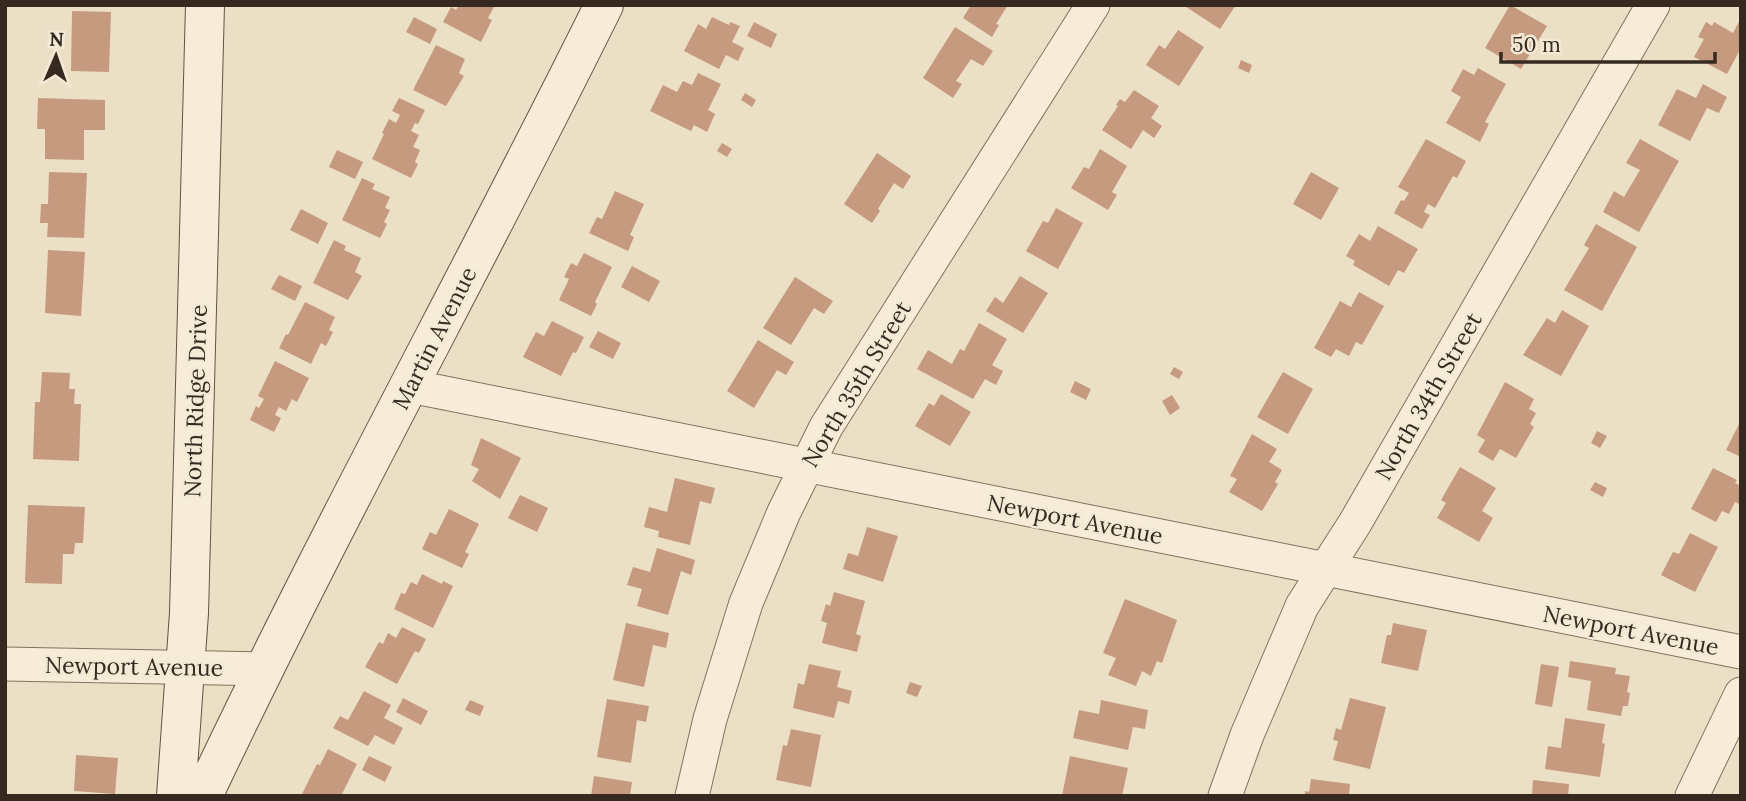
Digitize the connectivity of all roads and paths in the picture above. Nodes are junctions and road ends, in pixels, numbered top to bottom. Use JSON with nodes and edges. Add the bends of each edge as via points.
{"nodes":[{"id":1,"x":205,"y":5,"type":"edge"},
{"id":2,"x":604,"y":5,"type":"edge"},
{"id":3,"x":1093,"y":5,"type":"edge"},
{"id":4,"x":1653,"y":5,"type":"edge"},
{"id":5,"x":410,"y":386,"type":"junction"},
{"id":6,"x":807,"y":465,"type":"junction"},
{"id":7,"x":1325,"y":570,"type":"junction"},
{"id":8,"x":1741,"y":652,"type":"edge"},
{"id":9,"x":5,"y":664,"type":"edge"},
{"id":10,"x":186,"y":667,"type":"junction"},
{"id":11,"x":263,"y":669,"type":"junction"},
{"id":12,"x":1741,"y":694,"type":"edge"},
{"id":13,"x":176,"y":796,"type":"edge"},
{"id":14,"x":203,"y":796,"type":"edge"},
{"id":15,"x":692,"y":796,"type":"edge"},
{"id":16,"x":1225,"y":796,"type":"edge"},
{"id":17,"x":1692,"y":796,"type":"edge"}],
"edges":[{"from":1,"to":10,"type":"main road","name":"North Ridge Drive"},
{"from":2,"to":5,"type":"main road","name":"Martin Avenue"},
{"from":3,"to":6,"type":"street","name":"North 35th Street","via":[[826,427]]},
{"from":4,"to":7,"type":"street","name":"North 34th Street"},
{"from":5,"to":6,"type":"street","name":"Newport Avenue"},
{"from":5,"to":11,"type":"main road","name":"Martin Avenue"},
{"from":6,"to":7,"type":"street","name":"Newport Avenue"},
{"from":6,"to":15,"type":"street","name":"North 35th Street","via":[[746,603]]},
{"from":7,"to":8,"type":"street","name":"Newport Avenue"},
{"from":7,"to":16,"type":"street","name":"North 34th Street","via":[[1302,606]]},
{"from":9,"to":10,"type":"street","name":"Newport Avenue"},
{"from":10,"to":11,"type":"street","name":"Newport Avenue"},
{"from":10,"to":13,"type":"main road","name":"North Ridge Drive"},
{"from":11,"to":14,"type":"main road","name":"Martin Avenue"},
{"from":12,"to":17,"type":"street"}]}
